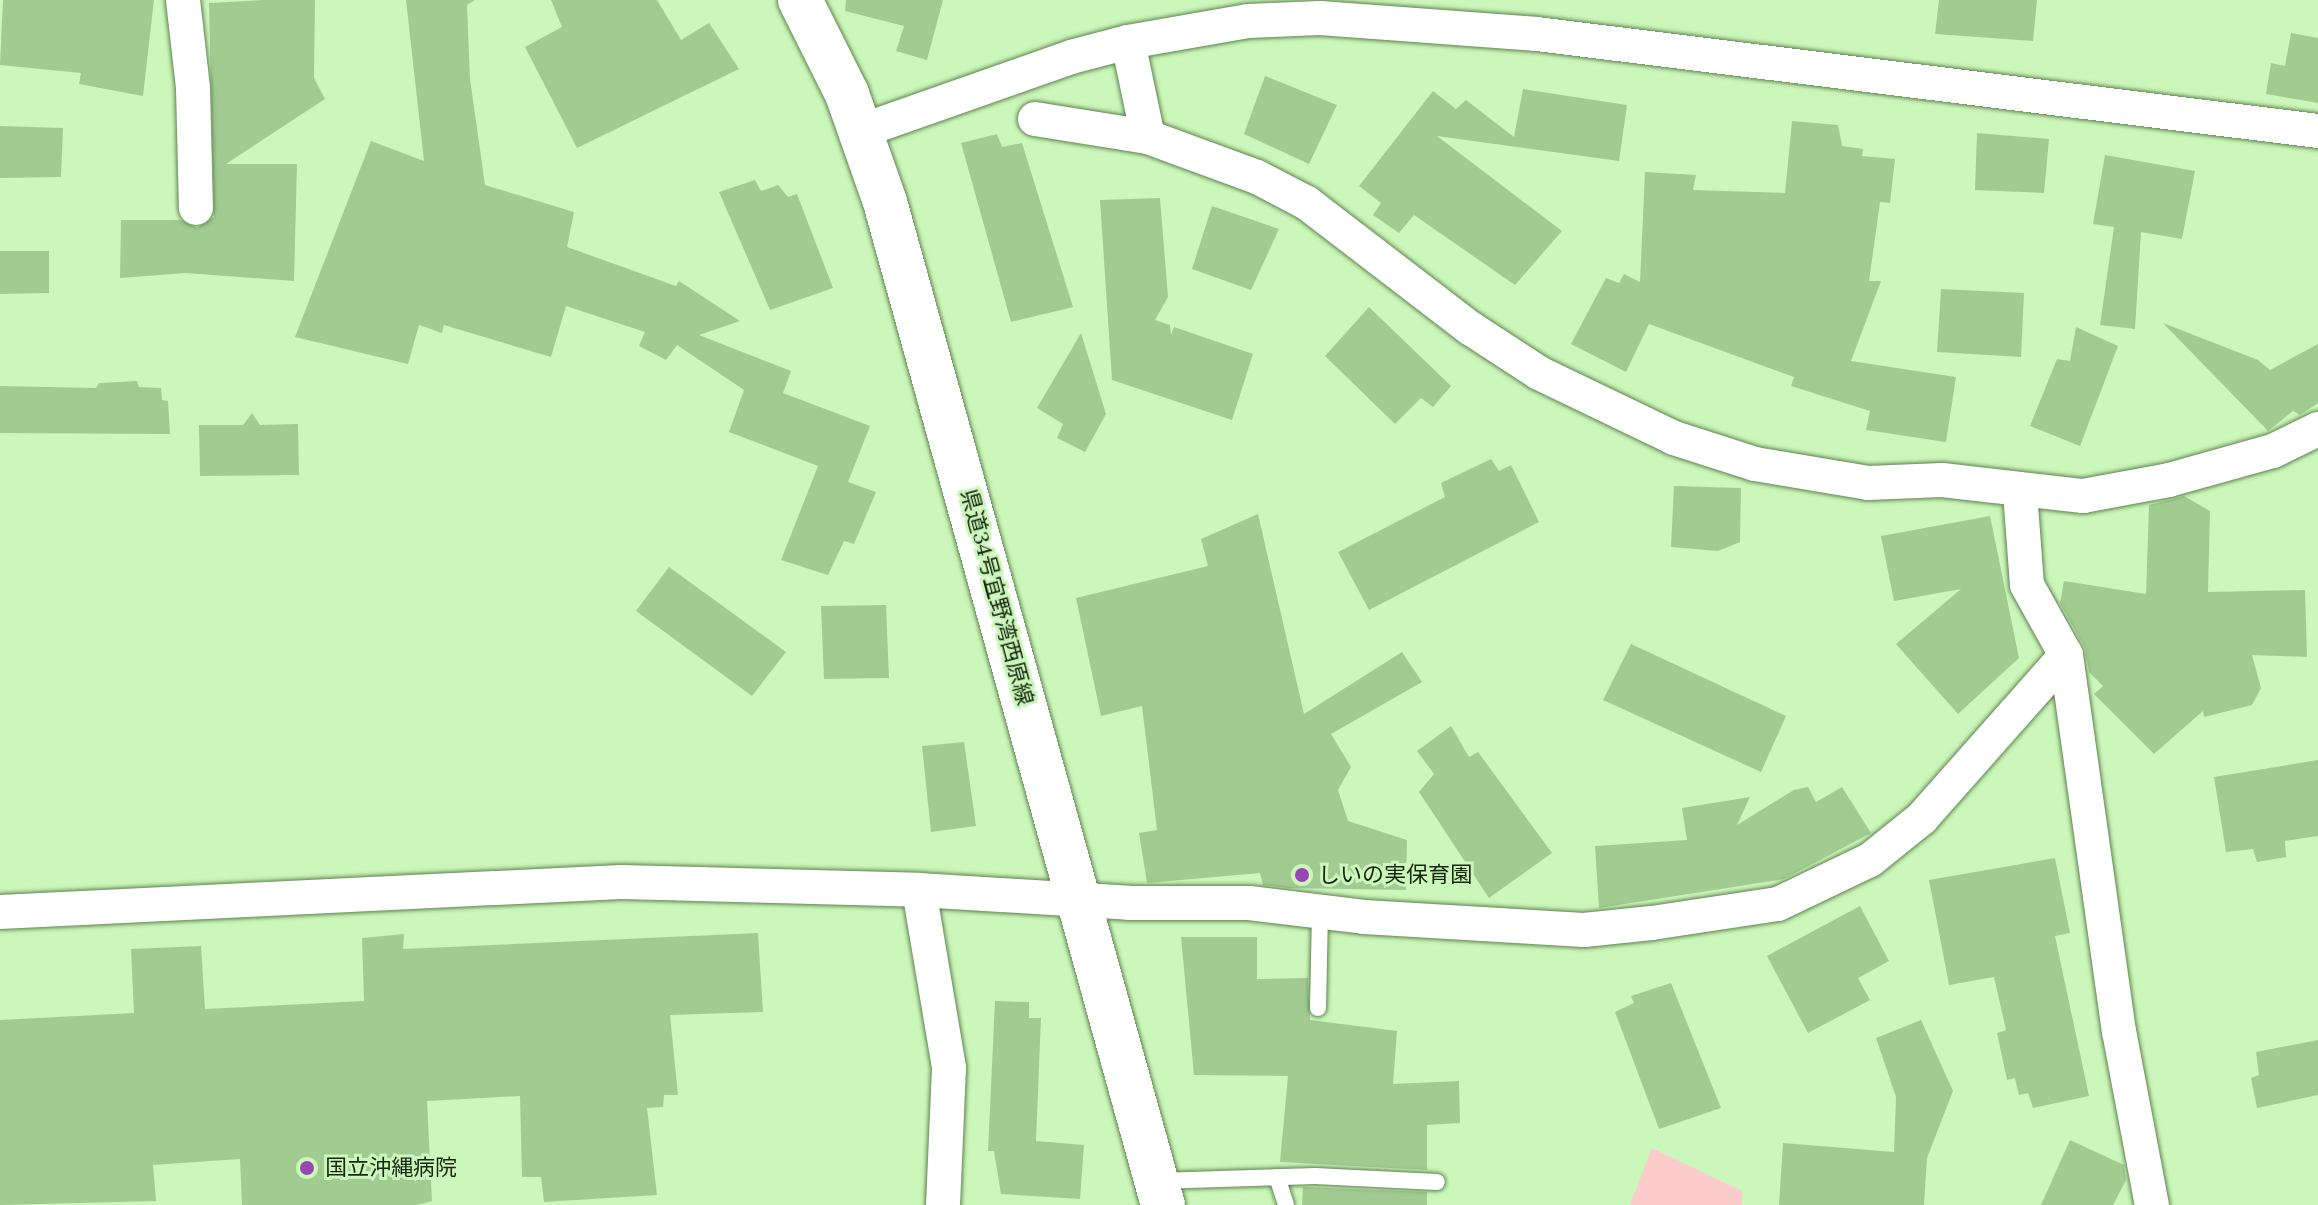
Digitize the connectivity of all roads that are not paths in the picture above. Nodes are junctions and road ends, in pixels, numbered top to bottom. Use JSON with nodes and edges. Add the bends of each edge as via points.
{"nodes":[{"id":1,"x":183,"y":0,"type":"edge"},
{"id":2,"x":800,"y":0,"type":"edge"},
{"id":3,"x":1128,"y":42,"type":"junction"},
{"id":4,"x":1035,"y":119,"type":"dead end"},
{"id":5,"x":861,"y":131,"type":"junction"},
{"id":6,"x":2318,"y":131,"type":"edge"},
{"id":7,"x":1148,"y":137,"type":"junction"},
{"id":8,"x":196,"y":208,"type":"dead end"},
{"id":9,"x":2318,"y":429,"type":"edge"},
{"id":10,"x":2020,"y":492,"type":"junction"},
{"id":11,"x":2066,"y":655,"type":"junction"},
{"id":12,"x":919,"y":890,"type":"junction"},
{"id":13,"x":1081,"y":900,"type":"junction"},
{"id":14,"x":1320,"y":911,"type":"junction"},
{"id":15,"x":0,"y":912,"type":"edge"},
{"id":16,"x":1318,"y":1008,"type":"dead end"},
{"id":17,"x":1277,"y":1177,"type":"junction"},
{"id":18,"x":1437,"y":1182,"type":"dead end"},
{"id":19,"x":1160,"y":1193,"type":"edge"},
{"id":20,"x":943,"y":1205,"type":"edge"},
{"id":21,"x":1286,"y":1205,"type":"edge"},
{"id":22,"x":2152,"y":1205,"type":"edge"}],
"edges":[{"from":1,"to":8,"type":"street","via":[[193,88]]},
{"from":2,"to":5,"type":"main road","name":"県道34号宜野湾西原線"},
{"from":3,"to":5,"type":"street"},
{"from":3,"to":6,"type":"street","via":[[1248,21],[1382,19]]},
{"from":3,"to":7,"type":"street"},
{"from":4,"to":7,"type":"street"},
{"from":5,"to":13,"type":"main road","name":"県道34号宜野湾西原線","via":[[923,331]]},
{"from":7,"to":10,"type":"street","via":[[1209,157],[1307,203],[1470,328],[1539,373],[1674,438],[1755,464],[1868,483],[1942,480]]},
{"from":9,"to":10,"type":"street","via":[[2273,451],[2169,480],[2083,496]]},
{"from":10,"to":11,"type":"street","via":[[2027,585]]},
{"from":11,"to":14,"type":"street","via":[[1922,818],[1870,860],[1778,904],[1584,930]]},
{"from":11,"to":22,"type":"street","via":[[2119,1031]]},
{"from":12,"to":13,"type":"street"},
{"from":12,"to":15,"type":"street","via":[[621,882]]},
{"from":12,"to":20,"type":"street","via":[[949,1068]]},
{"from":13,"to":14,"type":"street","via":[[1249,903]]},
{"from":13,"to":19,"type":"main road","name":"県道34号宜野湾西原線"},
{"from":14,"to":16,"type":"lane"},
{"from":17,"to":18,"type":"lane"},
{"from":17,"to":19,"type":"lane"},
{"from":17,"to":21,"type":"lane"}]}
